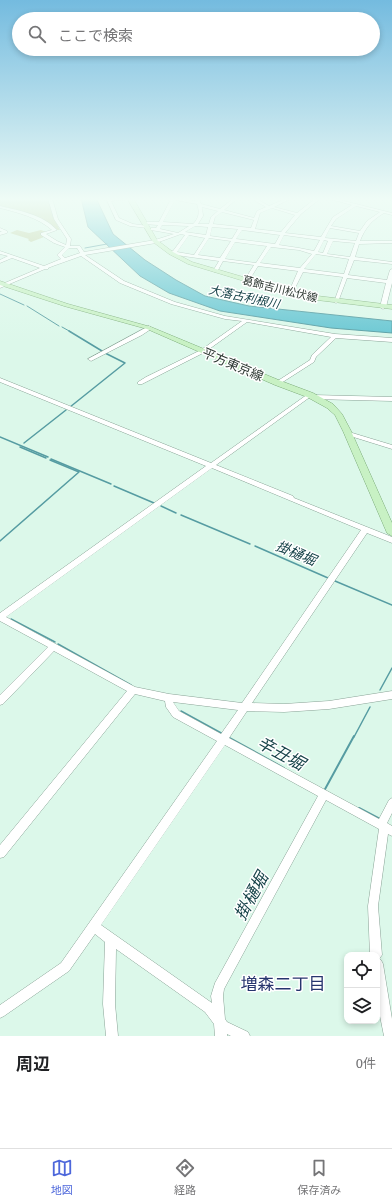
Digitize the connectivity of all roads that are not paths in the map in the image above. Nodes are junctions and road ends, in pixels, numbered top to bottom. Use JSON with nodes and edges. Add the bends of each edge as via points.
{"nodes":[{"id":1,"x":63,"y":246,"type":"edge"},
{"id":2,"x":121,"y":246,"type":"edge"},
{"id":3,"x":162,"y":246,"type":"edge"},
{"id":4,"x":179,"y":246,"type":"edge"},
{"id":5,"x":201,"y":246,"type":"edge"},
{"id":6,"x":231,"y":246,"type":"edge"},
{"id":7,"x":269,"y":246,"type":"edge"},
{"id":8,"x":279,"y":246,"type":"edge"},
{"id":9,"x":319,"y":246,"type":"edge"},
{"id":10,"x":328,"y":246,"type":"edge"},
{"id":11,"x":355,"y":246,"type":"edge"},
{"id":12,"x":68,"y":247,"type":"junction"},
{"id":13,"x":0,"y":252,"type":"edge"},
{"id":14,"x":86,"y":253,"type":"junction"},
{"id":15,"x":171,"y":253,"type":"junction"},
{"id":16,"x":315,"y":253,"type":"junction"},
{"id":17,"x":324,"y":255,"type":"junction"},
{"id":18,"x":12,"y":256,"type":"junction"},
{"id":19,"x":59,"y":256,"type":"junction"},
{"id":20,"x":195,"y":256,"type":"junction"},
{"id":21,"x":352,"y":258,"type":"junction"},
{"id":22,"x":64,"y":260,"type":"junction"},
{"id":23,"x":222,"y":260,"type":"junction"},
{"id":24,"x":0,"y":262,"type":"edge"},
{"id":25,"x":190,"y":263,"type":"junction"},
{"id":26,"x":392,"y":263,"type":"edge"},
{"id":27,"x":258,"y":265,"type":"junction"},
{"id":28,"x":44,"y":267,"type":"junction"},
{"id":29,"x":300,"y":270,"type":"junction"},
{"id":30,"x":392,"y":270,"type":"edge"},
{"id":31,"x":215,"y":271,"type":"junction"},
{"id":32,"x":345,"y":276,"type":"junction"},
{"id":33,"x":246,"y":281,"type":"junction"},
{"id":34,"x":390,"y":282,"type":"edge"},
{"id":35,"x":2,"y":285,"type":"edge"},
{"id":36,"x":290,"y":294,"type":"junction"},
{"id":37,"x":336,"y":302,"type":"junction"},
{"id":38,"x":383,"y":307,"type":"junction"},
{"id":39,"x":392,"y":308,"type":"edge"},
{"id":40,"x":247,"y":320,"type":"junction"},
{"id":41,"x":148,"y":328,"type":"junction"},
{"id":42,"x":335,"y":336,"type":"junction"},
{"id":43,"x":392,"y":340,"type":"edge"},
{"id":44,"x":203,"y":351,"type":"junction"},
{"id":45,"x":91,"y":359,"type":"dead end"},
{"id":46,"x":0,"y":380,"type":"edge"},
{"id":47,"x":140,"y":384,"type":"dead end"},
{"id":48,"x":278,"y":384,"type":"junction"},
{"id":49,"x":312,"y":396,"type":"junction"},
{"id":50,"x":392,"y":399,"type":"edge"},
{"id":51,"x":348,"y":434,"type":"junction"},
{"id":52,"x":392,"y":447,"type":"edge"},
{"id":53,"x":212,"y":466,"type":"junction"},
{"id":54,"x":391,"y":527,"type":"edge"},
{"id":55,"x":366,"y":529,"type":"junction"},
{"id":56,"x":392,"y":540,"type":"edge"},
{"id":57,"x":0,"y":617,"type":"edge"},
{"id":58,"x":54,"y":646,"type":"junction"},
{"id":59,"x":134,"y":690,"type":"junction"},
{"id":60,"x":392,"y":695,"type":"edge"},
{"id":61,"x":169,"y":698,"type":"junction"},
{"id":62,"x":0,"y":701,"type":"edge"},
{"id":63,"x":245,"y":707,"type":"junction"},
{"id":64,"x":222,"y":740,"type":"junction"},
{"id":65,"x":324,"y":795,"type":"junction"},
{"id":66,"x":392,"y":803,"type":"edge"},
{"id":67,"x":386,"y":828,"type":"edge"},
{"id":68,"x":0,"y":853,"type":"edge"},
{"id":69,"x":94,"y":927,"type":"junction"},
{"id":70,"x":111,"y":939,"type":"junction"},
{"id":71,"x":376,"y":952,"type":"edge"},
{"id":72,"x":380,"y":983,"type":"edge"},
{"id":73,"x":0,"y":1012,"type":"edge"},
{"id":74,"x":220,"y":1023,"type":"junction"},
{"id":75,"x":112,"y":1036,"type":"edge"},
{"id":76,"x":221,"y":1036,"type":"edge"},
{"id":77,"x":244,"y":1036,"type":"edge"},
{"id":78,"x":390,"y":1036,"type":"edge"}],
"edges":[{"from":1,"to":12,"type":"street"},
{"from":2,"to":14,"type":"street"},
{"from":3,"to":15,"type":"main road","name":"葛飾吉川松伏線"},
{"from":4,"to":15,"type":"street"},
{"from":5,"to":20,"type":"street"},
{"from":6,"to":23,"type":"street"},
{"from":7,"to":27,"type":"street"},
{"from":8,"to":16,"type":"street"},
{"from":9,"to":16,"type":"street"},
{"from":10,"to":17,"type":"street"},
{"from":11,"to":21,"type":"street"},
{"from":12,"to":14,"type":"street","via":[[78,247]]},
{"from":12,"to":19,"type":"street"},
{"from":13,"to":18,"type":"street"},
{"from":14,"to":22,"type":"street"},
{"from":14,"to":40,"type":"street","via":[[122,282],[173,303],[225,317]]},
{"from":15,"to":20,"type":"street"},
{"from":15,"to":25,"type":"main road","name":"葛飾吉川松伏線"},
{"from":16,"to":17,"type":"street"},
{"from":16,"to":29,"type":"street"},
{"from":17,"to":21,"type":"street"},
{"from":18,"to":24,"type":"street"},
{"from":18,"to":28,"type":"street"},
{"from":19,"to":22,"type":"street"},
{"from":19,"to":28,"type":"street"},
{"from":20,"to":23,"type":"street"},
{"from":20,"to":25,"type":"street"},
{"from":21,"to":26,"type":"street"},
{"from":21,"to":32,"type":"street"},
{"from":22,"to":28,"type":"street"},
{"from":23,"to":27,"type":"street"},
{"from":23,"to":31,"type":"street"},
{"from":25,"to":31,"type":"main road","name":"葛飾吉川松伏線"},
{"from":27,"to":29,"type":"street"},
{"from":27,"to":33,"type":"street"},
{"from":28,"to":35,"type":"street"},
{"from":29,"to":32,"type":"street"},
{"from":29,"to":36,"type":"street"},
{"from":30,"to":34,"type":"street"},
{"from":31,"to":33,"type":"main road","name":"葛飾吉川松伏線"},
{"from":32,"to":34,"type":"street"},
{"from":32,"to":37,"type":"street"},
{"from":33,"to":36,"type":"main road","name":"葛飾吉川松伏線"},
{"from":34,"to":38,"type":"street"},
{"from":35,"to":41,"type":"main road","name":"平方東京線"},
{"from":36,"to":37,"type":"main road","name":"葛飾吉川松伏線"},
{"from":37,"to":38,"type":"main road","name":"葛飾吉川松伏線"},
{"from":38,"to":39,"type":"main road","name":"葛飾吉川松伏線"},
{"from":40,"to":42,"type":"street"},
{"from":40,"to":44,"type":"street"},
{"from":41,"to":44,"type":"main road","name":"平方東京線"},
{"from":41,"to":45,"type":"street"},
{"from":42,"to":43,"type":"street"},
{"from":42,"to":48,"type":"street","via":[[314,356],[312,362]]},
{"from":44,"to":47,"type":"street","via":[[154,374]]},
{"from":44,"to":48,"type":"main road","name":"平方東京線"},
{"from":46,"to":53,"type":"street"},
{"from":48,"to":49,"type":"main road","name":"平方東京線"},
{"from":49,"to":50,"type":"street"},
{"from":49,"to":51,"type":"main road","name":"平方東京線","via":[[330,406],[338,414]]},
{"from":49,"to":53,"type":"street"},
{"from":51,"to":52,"type":"street"},
{"from":51,"to":54,"type":"main road","name":"平方東京線"},
{"from":53,"to":55,"type":"street"},
{"from":53,"to":57,"type":"street"},
{"from":55,"to":56,"type":"street"},
{"from":55,"to":63,"type":"street"},
{"from":57,"to":58,"type":"street"},
{"from":58,"to":59,"type":"street"},
{"from":58,"to":62,"type":"street"},
{"from":59,"to":61,"type":"street"},
{"from":59,"to":68,"type":"street"},
{"from":60,"to":63,"type":"street","via":[[311,706]]},
{"from":61,"to":63,"type":"street"},
{"from":61,"to":64,"type":"street","via":[[169,704],[176,714]]},
{"from":63,"to":64,"type":"street"},
{"from":64,"to":65,"type":"street"},
{"from":64,"to":69,"type":"street"},
{"from":65,"to":67,"type":"street"},
{"from":65,"to":74,"type":"street","via":[[220,987],[216,996]]},
{"from":66,"to":67,"type":"street"},
{"from":67,"to":71,"type":"street","via":[[373,906]]},
{"from":69,"to":70,"type":"street"},
{"from":69,"to":73,"type":"street","via":[[65,967]]},
{"from":70,"to":74,"type":"street","via":[[209,1008]]},
{"from":70,"to":75,"type":"street"},
{"from":72,"to":78,"type":"street"},
{"from":74,"to":76,"type":"street"},
{"from":74,"to":77,"type":"street"}]}
